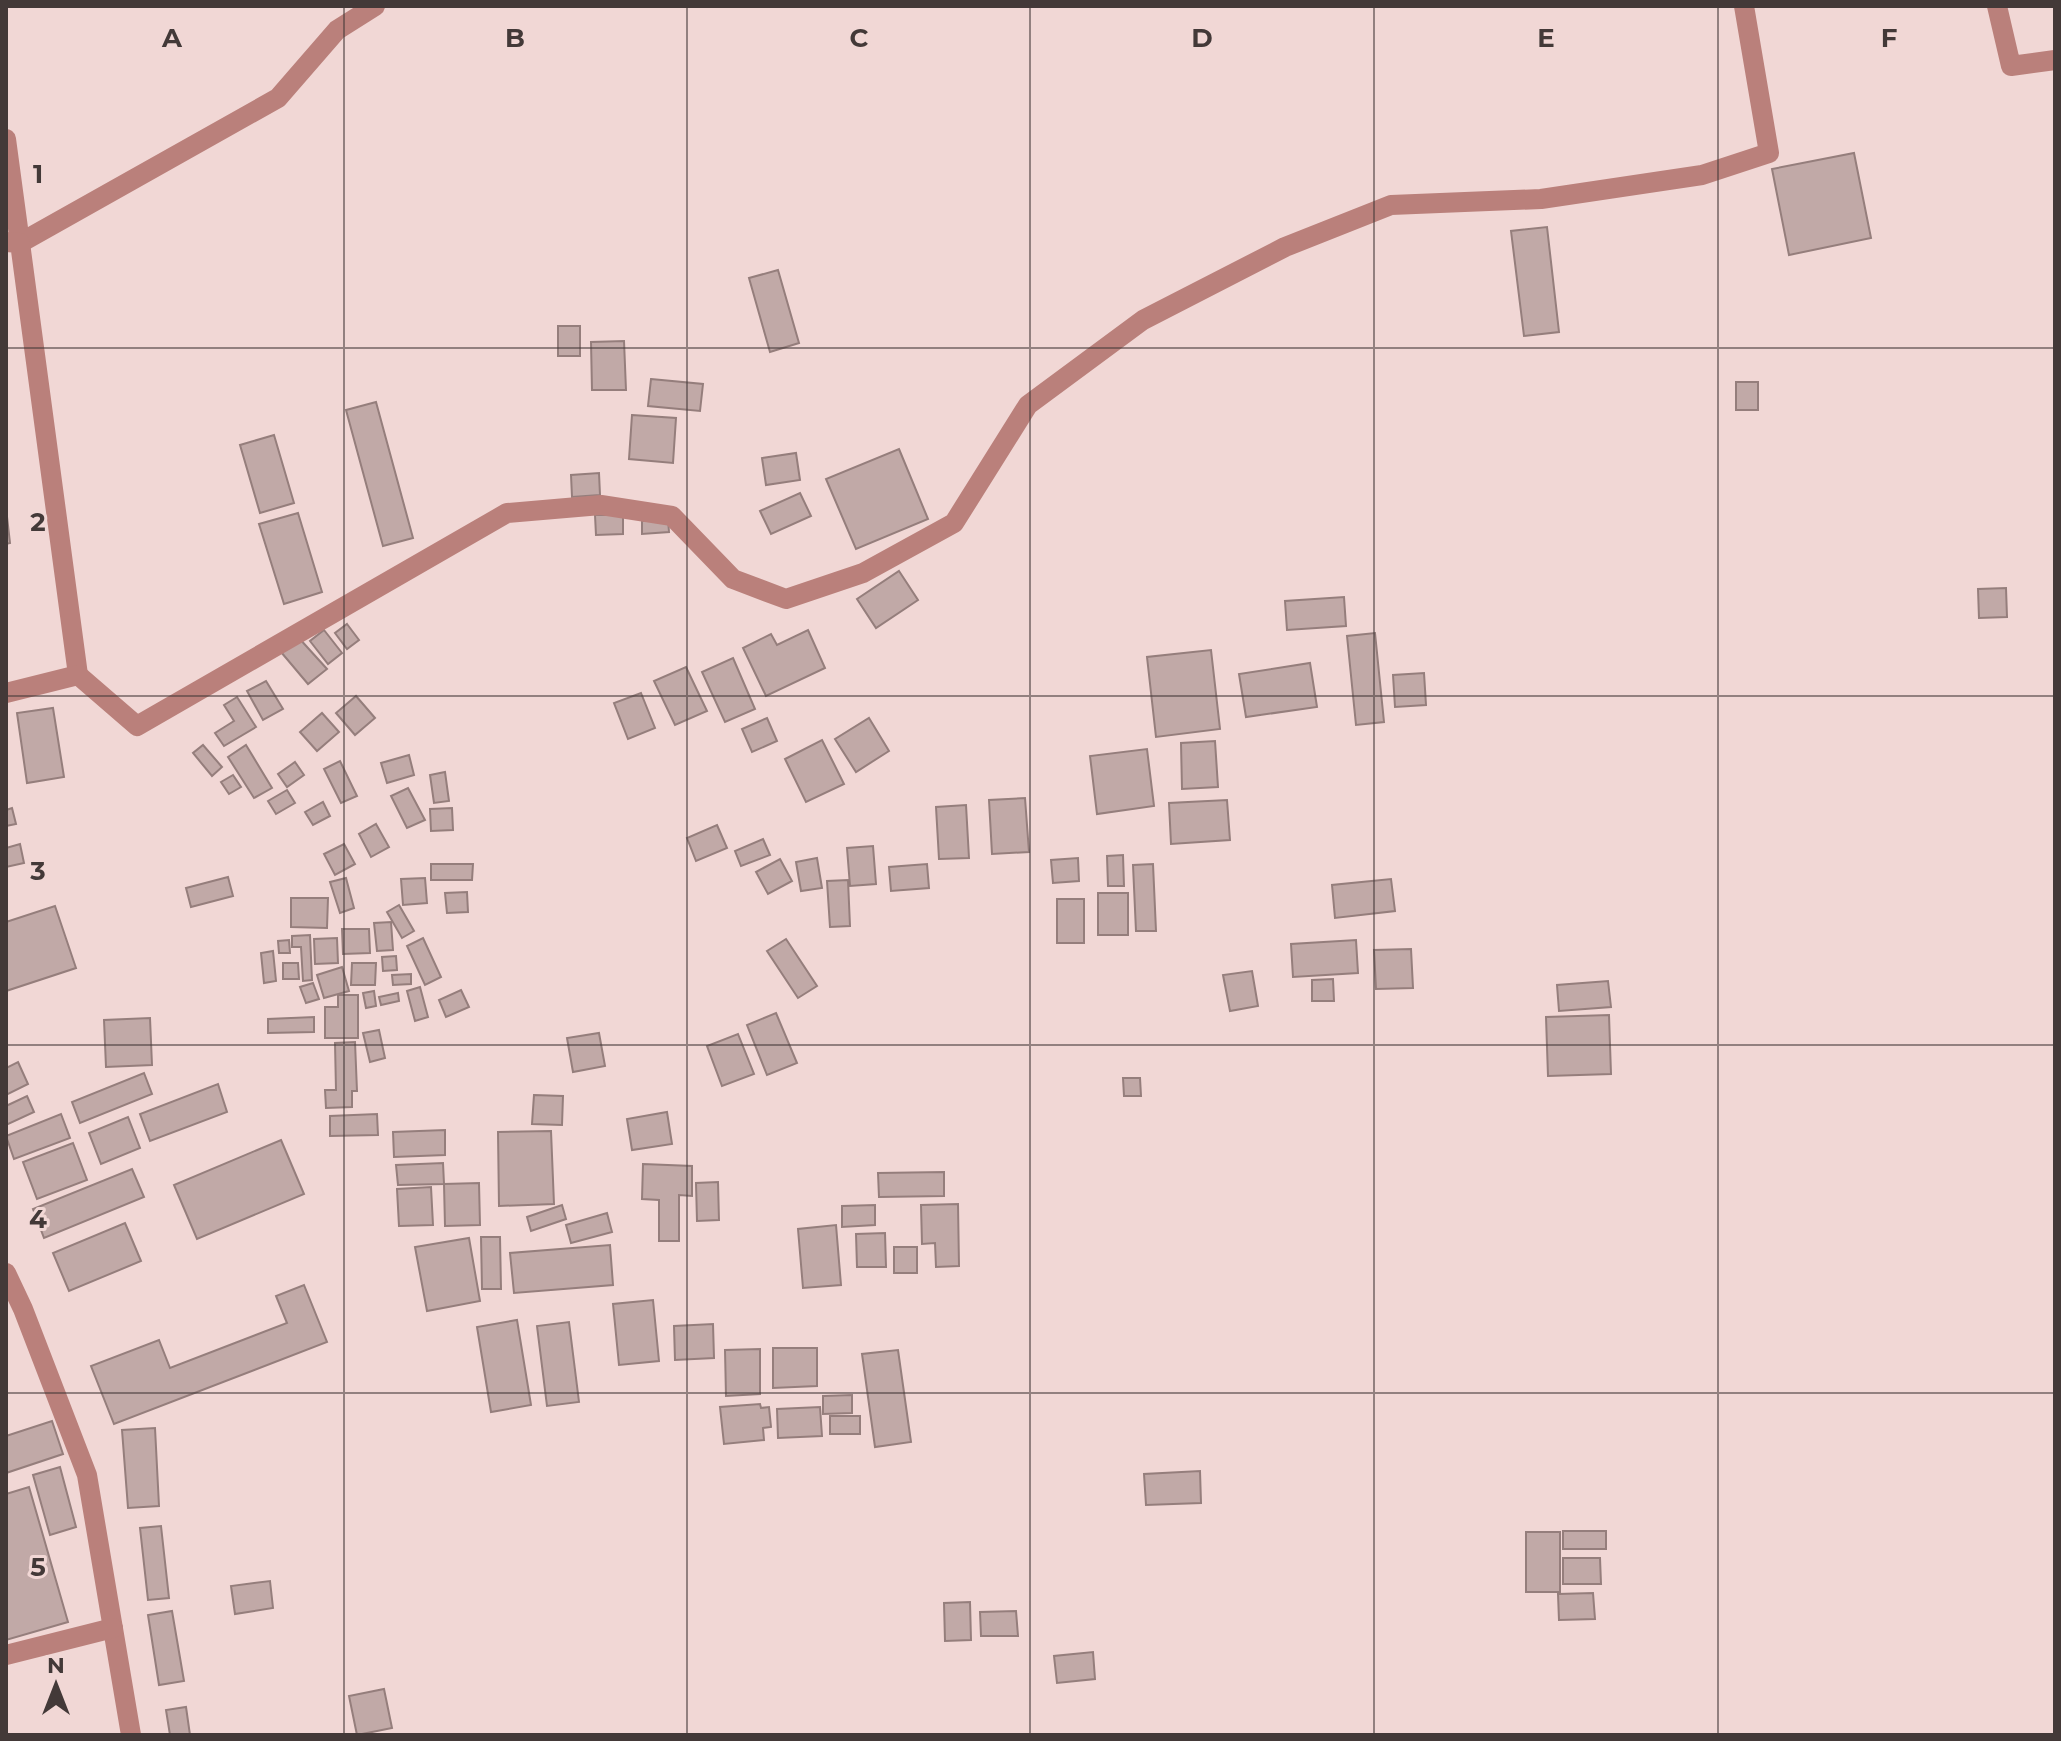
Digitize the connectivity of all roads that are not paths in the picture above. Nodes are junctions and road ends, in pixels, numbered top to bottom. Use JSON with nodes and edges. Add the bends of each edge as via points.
{"nodes":[{"id":1,"x":375,"y":6,"type":"edge"},
{"id":2,"x":1744,"y":6,"type":"edge"},
{"id":3,"x":1997,"y":6,"type":"edge"},
{"id":4,"x":2055,"y":60,"type":"edge"},
{"id":5,"x":6,"y":139,"type":"edge"},
{"id":6,"x":13,"y":242,"type":"edge"},
{"id":7,"x":78,"y":675,"type":"junction"},
{"id":8,"x":6,"y":693,"type":"edge"},
{"id":9,"x":6,"y":1273,"type":"edge"},
{"id":10,"x":113,"y":1628,"type":"junction"},
{"id":11,"x":6,"y":1655,"type":"edge"},
{"id":12,"x":131,"y":1735,"type":"edge"}],
"edges":[{"from":1,"to":6,"type":"street","via":[[337,30],[278,98]]},
{"from":2,"to":7,"type":"street","via":[[1769,153],[1702,175],[1555,197],[1391,205],[1285,247],[1143,320],[1028,405],[954,523],[863,573],[786,599],[733,579],[672,516],[601,505],[507,513],[137,726]]},
{"from":3,"to":4,"type":"street","via":[[2011,66]]},
{"from":5,"to":6,"type":"street"},
{"from":6,"to":7,"type":"street"},
{"from":7,"to":8,"type":"street"},
{"from":9,"to":10,"type":"street","via":[[87,1475]]},
{"from":10,"to":11,"type":"street"},
{"from":10,"to":12,"type":"street"}]}
